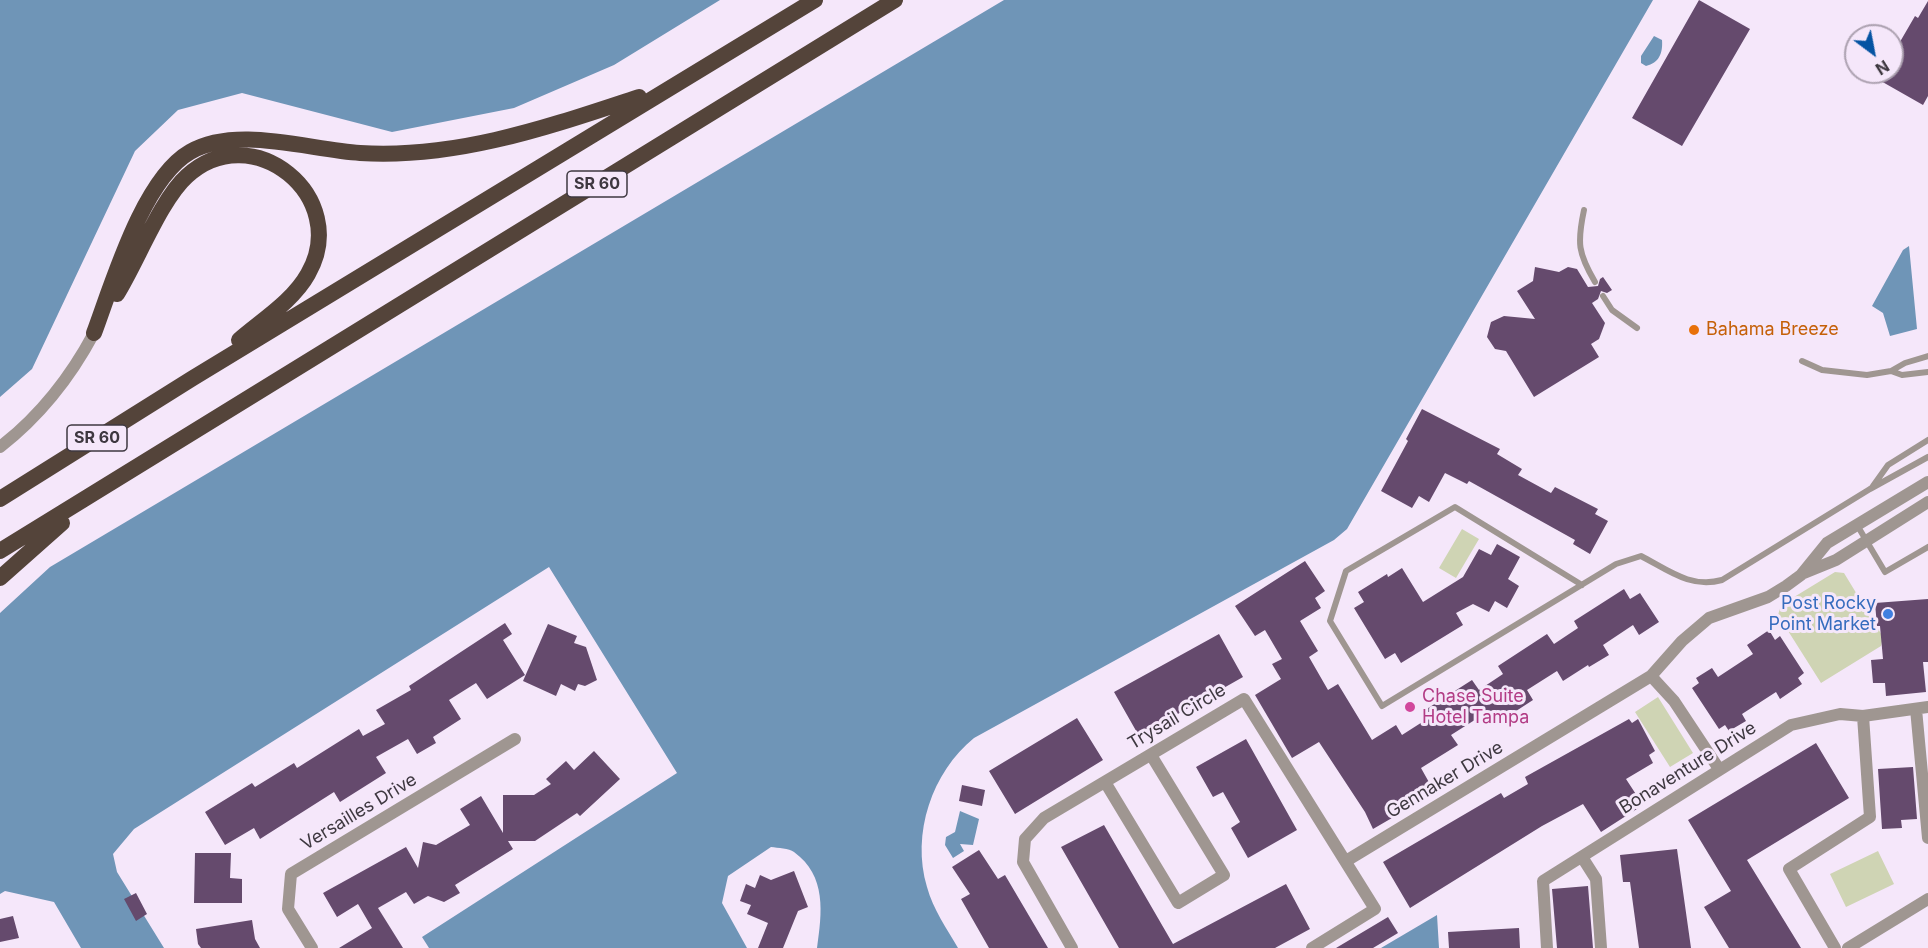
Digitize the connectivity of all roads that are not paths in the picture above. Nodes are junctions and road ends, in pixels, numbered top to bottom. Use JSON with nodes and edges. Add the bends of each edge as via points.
{"nodes":[{"id":1,"x":815,"y":0,"type":"edge"},
{"id":2,"x":895,"y":0,"type":"edge"},
{"id":3,"x":666,"y":89,"type":"junction"},
{"id":4,"x":1584,"y":210,"type":"dead end"},
{"id":5,"x":1595,"y":282,"type":"dead end"},
{"id":6,"x":1603,"y":296,"type":"dead end"},
{"id":7,"x":1637,"y":328,"type":"dead end"},
{"id":8,"x":93,"y":333,"type":"junction"},
{"id":9,"x":1928,"y":356,"type":"edge"},
{"id":10,"x":1802,"y":361,"type":"dead end"},
{"id":11,"x":1891,"y":371,"type":"junction"},
{"id":12,"x":1928,"y":372,"type":"edge"},
{"id":13,"x":193,"y":378,"type":"junction"},
{"id":14,"x":1928,"y":440,"type":"edge"},
{"id":15,"x":0,"y":447,"type":"edge"},
{"id":16,"x":1928,"y":457,"type":"edge"},
{"id":17,"x":114,"y":482,"type":"junction"},
{"id":18,"x":1928,"y":482,"type":"edge"},
{"id":19,"x":1870,"y":489,"type":"junction"},
{"id":20,"x":0,"y":499,"type":"edge"},
{"id":21,"x":1928,"y":502,"type":"edge"},
{"id":22,"x":1857,"y":525,"type":"junction"},
{"id":23,"x":1866,"y":541,"type":"junction"},
{"id":24,"x":1928,"y":548,"type":"edge"},
{"id":25,"x":0,"y":551,"type":"edge"},
{"id":26,"x":1801,"y":575,"type":"junction"},
{"id":27,"x":0,"y":578,"type":"edge"},
{"id":28,"x":1582,"y":585,"type":"junction"},
{"id":29,"x":1651,"y":676,"type":"junction"},
{"id":30,"x":1922,"y":708,"type":"edge"},
{"id":31,"x":1863,"y":716,"type":"junction"},
{"id":32,"x":515,"y":740,"type":"dead end"},
{"id":33,"x":1150,"y":754,"type":"junction"},
{"id":34,"x":1719,"y":770,"type":"junction"},
{"id":35,"x":1105,"y":782,"type":"junction"},
{"id":36,"x":1928,"y":838,"type":"edge"},
{"id":37,"x":1582,"y":857,"type":"junction"},
{"id":38,"x":1346,"y":861,"type":"junction"},
{"id":39,"x":1928,"y":899,"type":"edge"},
{"id":40,"x":312,"y":948,"type":"edge"},
{"id":41,"x":1072,"y":948,"type":"edge"},
{"id":42,"x":1312,"y":948,"type":"edge"},
{"id":43,"x":1546,"y":948,"type":"edge"},
{"id":44,"x":1601,"y":948,"type":"edge"},
{"id":45,"x":1835,"y":948,"type":"edge"},
{"id":46,"x":1848,"y":948,"type":"edge"}],
"edges":[{"from":1,"to":3,"type":"highway","number":"SR 60"},
{"from":2,"to":17,"type":"highway","number":"SR 60"},
{"from":3,"to":8,"type":"highway","via":[[518,136],[434,151],[361,153],[229,139],[191,151],[165,173],[150,197]]},
{"from":3,"to":13,"type":"highway","number":"SR 60"},
{"from":4,"to":5,"type":"lane","via":[[1578,238],[1581,255]]},
{"from":6,"to":7,"type":"lane","via":[[1612,310]]},
{"from":8,"to":13,"type":"highway","via":[[173,192],[187,176],[204,164],[227,157],[267,160],[297,181],[311,200],[319,230],[315,259],[295,293]]},
{"from":8,"to":15,"type":"street","via":[[62,386],[30,422]]},
{"from":9,"to":11,"type":"lane"},
{"from":10,"to":11,"type":"lane","via":[[1822,370],[1848,374]]},
{"from":11,"to":12,"type":"lane","via":[[1902,375]]},
{"from":13,"to":20,"type":"highway","number":"SR 60"},
{"from":14,"to":19,"type":"lane","via":[[1888,465]]},
{"from":16,"to":19,"type":"lane"},
{"from":17,"to":25,"type":"highway","number":"SR 60"},
{"from":17,"to":27,"type":"highway"},
{"from":18,"to":22,"type":"street","name":"Gennaker Drive"},
{"from":19,"to":28,"type":"lane","via":[[1722,580],[1709,584],[1690,582],[1634,556]]},
{"from":21,"to":23,"type":"street","name":"Gennaker Drive"},
{"from":22,"to":23,"type":"lane"},
{"from":22,"to":26,"type":"street","name":"Gennaker Drive","via":[[1827,543]]},
{"from":23,"to":24,"type":"lane","via":[[1885,572]]},
{"from":23,"to":26,"type":"street","name":"Gennaker Drive"},
{"from":26,"to":29,"type":"street","name":"Gennaker Drive","via":[[1768,597],[1709,618]]},
{"from":28,"to":28,"type":"lane","via":[[1382,706],[1330,621],[1346,571],[1455,507]]},
{"from":29,"to":34,"type":"street","via":[[1674,701]]},
{"from":29,"to":38,"type":"street","name":"Gennaker Drive"},
{"from":30,"to":31,"type":"street","name":"Bonaventure Drive"},
{"from":30,"to":36,"type":"street"},
{"from":31,"to":34,"type":"street","name":"Bonaventure Drive","via":[[1840,714],[1791,724]]},
{"from":31,"to":45,"type":"street","via":[[1870,817],[1789,869]]},
{"from":32,"to":40,"type":"street","name":"Versailles Drive","via":[[291,874],[288,909]]},
{"from":33,"to":35,"type":"street","name":"Trysail Circle"},
{"from":33,"to":35,"type":"street","via":[[1224,875],[1178,903]]},
{"from":33,"to":38,"type":"street","name":"Trysail Circle","via":[[1244,699]]},
{"from":34,"to":37,"type":"street","name":"Bonaventure Drive"},
{"from":35,"to":41,"type":"street","name":"Trysail Circle","via":[[1044,818],[1026,839],[1023,862]]},
{"from":37,"to":43,"type":"street","name":"Bonaventure Drive","via":[[1543,881]]},
{"from":37,"to":44,"type":"street","via":[[1596,879]]},
{"from":38,"to":42,"type":"street","name":"Trysail Circle","via":[[1375,909]]},
{"from":39,"to":46,"type":"street"}]}
